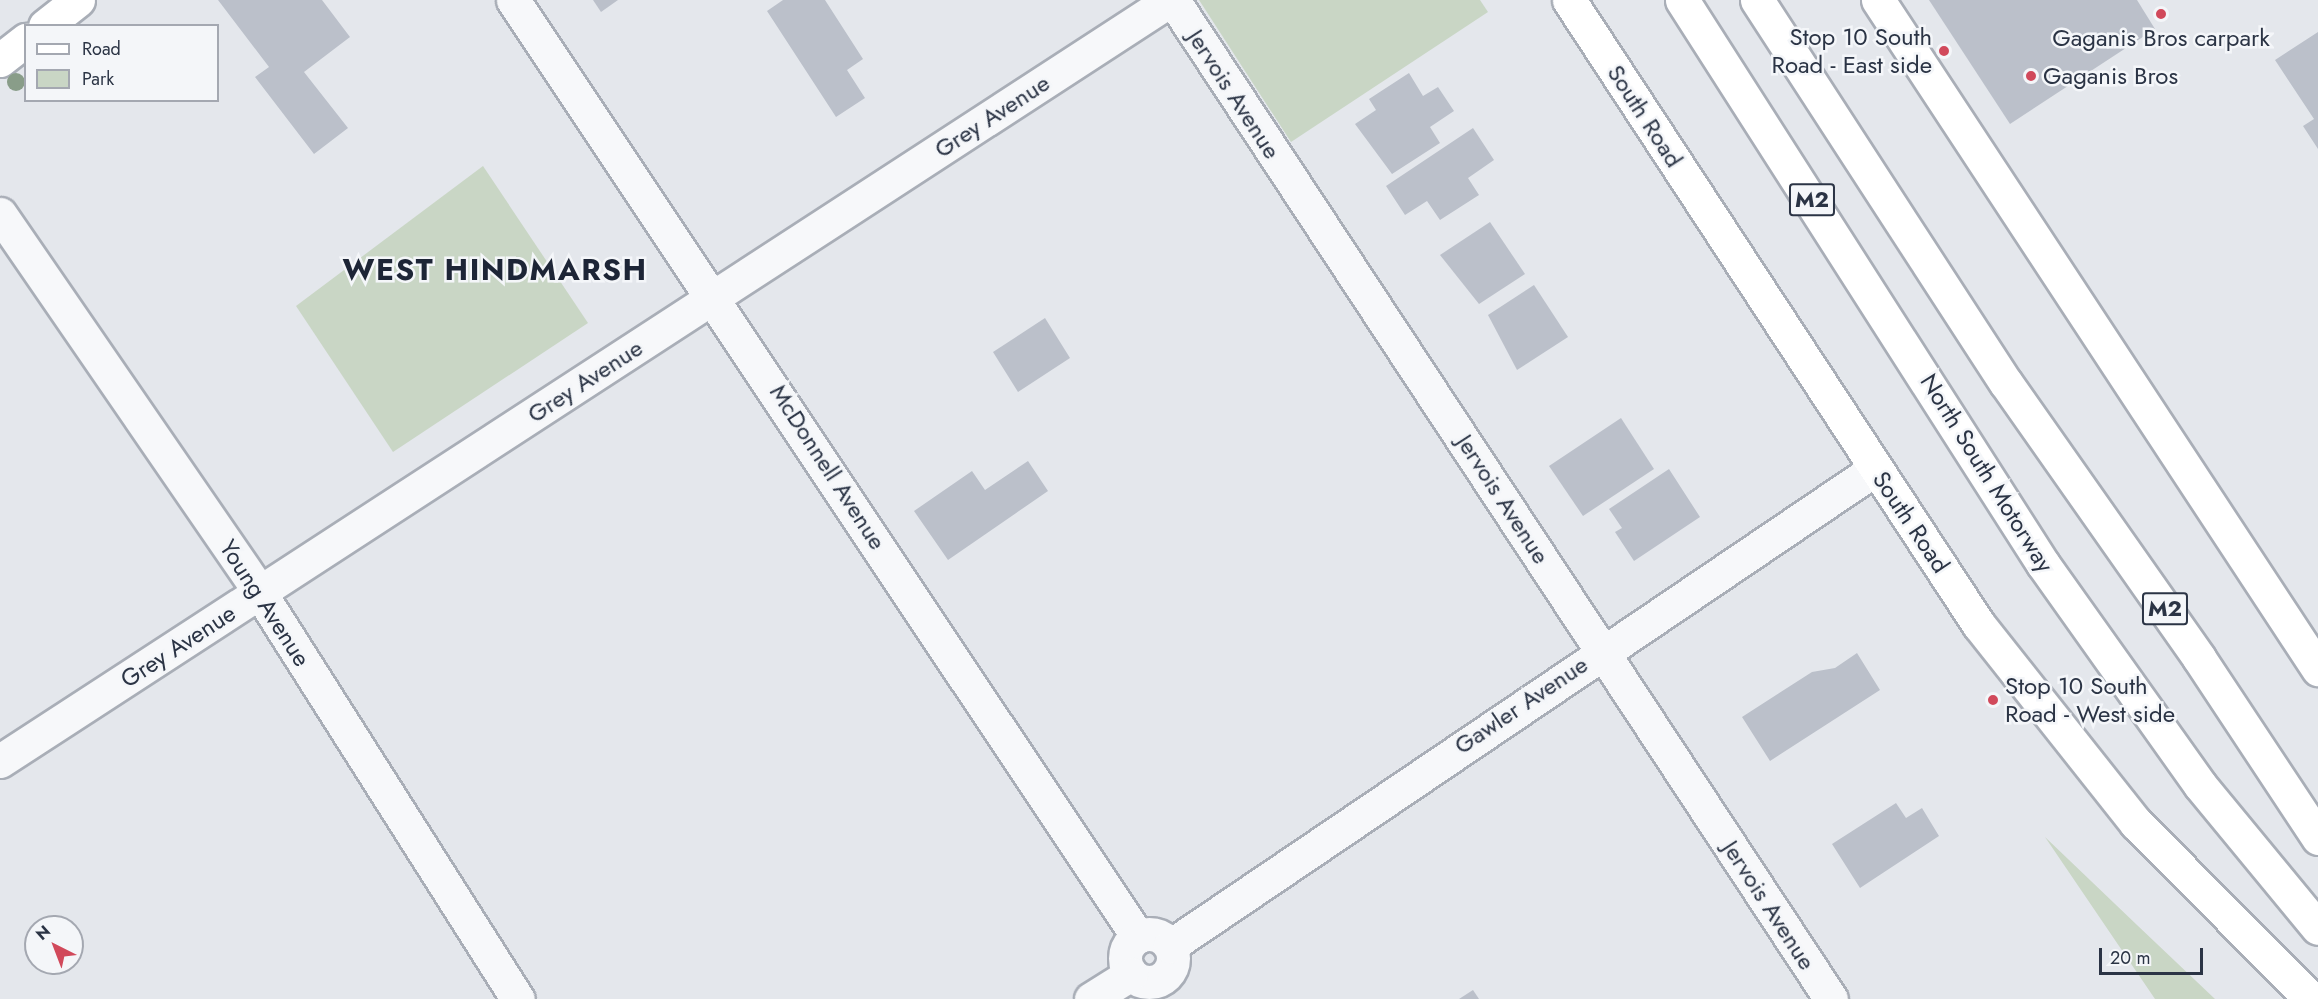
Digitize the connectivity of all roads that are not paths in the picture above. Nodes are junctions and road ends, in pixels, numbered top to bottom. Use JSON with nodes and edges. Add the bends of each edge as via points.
{"nodes":[{"id":1,"x":513,"y":0,"type":"edge"},
{"id":2,"x":1171,"y":0,"type":"edge"},
{"id":3,"x":1569,"y":0,"type":"edge"},
{"id":4,"x":1682,"y":0,"type":"edge"},
{"id":5,"x":1757,"y":0,"type":"edge"},
{"id":6,"x":1878,"y":0,"type":"edge"},
{"id":7,"x":76,"y":1,"type":"edge"},
{"id":8,"x":47,"y":24,"type":"edge"},
{"id":9,"x":24,"y":42,"type":"edge"},
{"id":10,"x":0,"y":60,"type":"edge"},
{"id":11,"x":0,"y":214,"type":"edge"},
{"id":12,"x":716,"y":297,"type":"junction"},
{"id":13,"x":1875,"y":469,"type":"junction"},
{"id":14,"x":260,"y":592,"type":"junction"},
{"id":15,"x":1602,"y":649,"type":"junction"},
{"id":16,"x":2318,"y":669,"type":"edge"},
{"id":17,"x":0,"y":761,"type":"edge"},
{"id":18,"x":2318,"y":838,"type":"edge"},
{"id":19,"x":2318,"y":928,"type":"edge"},
{"id":20,"x":1138,"y":937,"type":"junction"},
{"id":21,"x":1170,"y":946,"type":"junction"},
{"id":22,"x":1131,"y":974,"type":"junction"},
{"id":23,"x":1170,"y":988,"type":"edge"},
{"id":24,"x":518,"y":999,"type":"edge"},
{"id":25,"x":1091,"y":999,"type":"edge"},
{"id":26,"x":1831,"y":999,"type":"edge"},
{"id":27,"x":2311,"y":999,"type":"edge"}],
"edges":[{"from":1,"to":12,"type":"street","name":"McDonnell Avenue"},
{"from":2,"to":12,"type":"street","name":"Grey Avenue"},
{"from":2,"to":15,"type":"street","name":"Jervois Avenue"},
{"from":3,"to":13,"type":"main road","name":"South Road"},
{"from":4,"to":19,"type":"main road","name":"North South Motorway","number":"M2","via":[[2043,564],[2200,785]]},
{"from":5,"to":18,"type":"main road","number":"M2","via":[[2006,383],[2199,658]]},
{"from":6,"to":16,"type":"main road"},
{"from":7,"to":8,"type":"main road"},
{"from":9,"to":10,"type":"main road"},
{"from":11,"to":14,"type":"street","name":"Young Avenue"},
{"from":12,"to":14,"type":"street","name":"Grey Avenue"},
{"from":12,"to":20,"type":"street","name":"McDonnell Avenue"},
{"from":13,"to":15,"type":"street","name":"Gawler Avenue"},
{"from":13,"to":27,"type":"main road","name":"South Road","via":[[1979,625],[2061,733],[2158,847]]},
{"from":14,"to":17,"type":"street","name":"Grey Avenue"},
{"from":14,"to":24,"type":"street","name":"Young Avenue"},
{"from":15,"to":21,"type":"street","name":"Gawler Avenue"},
{"from":15,"to":26,"type":"street","name":"Jervois Avenue"},
{"from":20,"to":21,"type":"street","via":[[1159,936]]},
{"from":20,"to":22,"type":"street","via":[[1126,954]]},
{"from":21,"to":23,"type":"street"},
{"from":22,"to":23,"type":"street"},
{"from":22,"to":25,"type":"street"}]}
